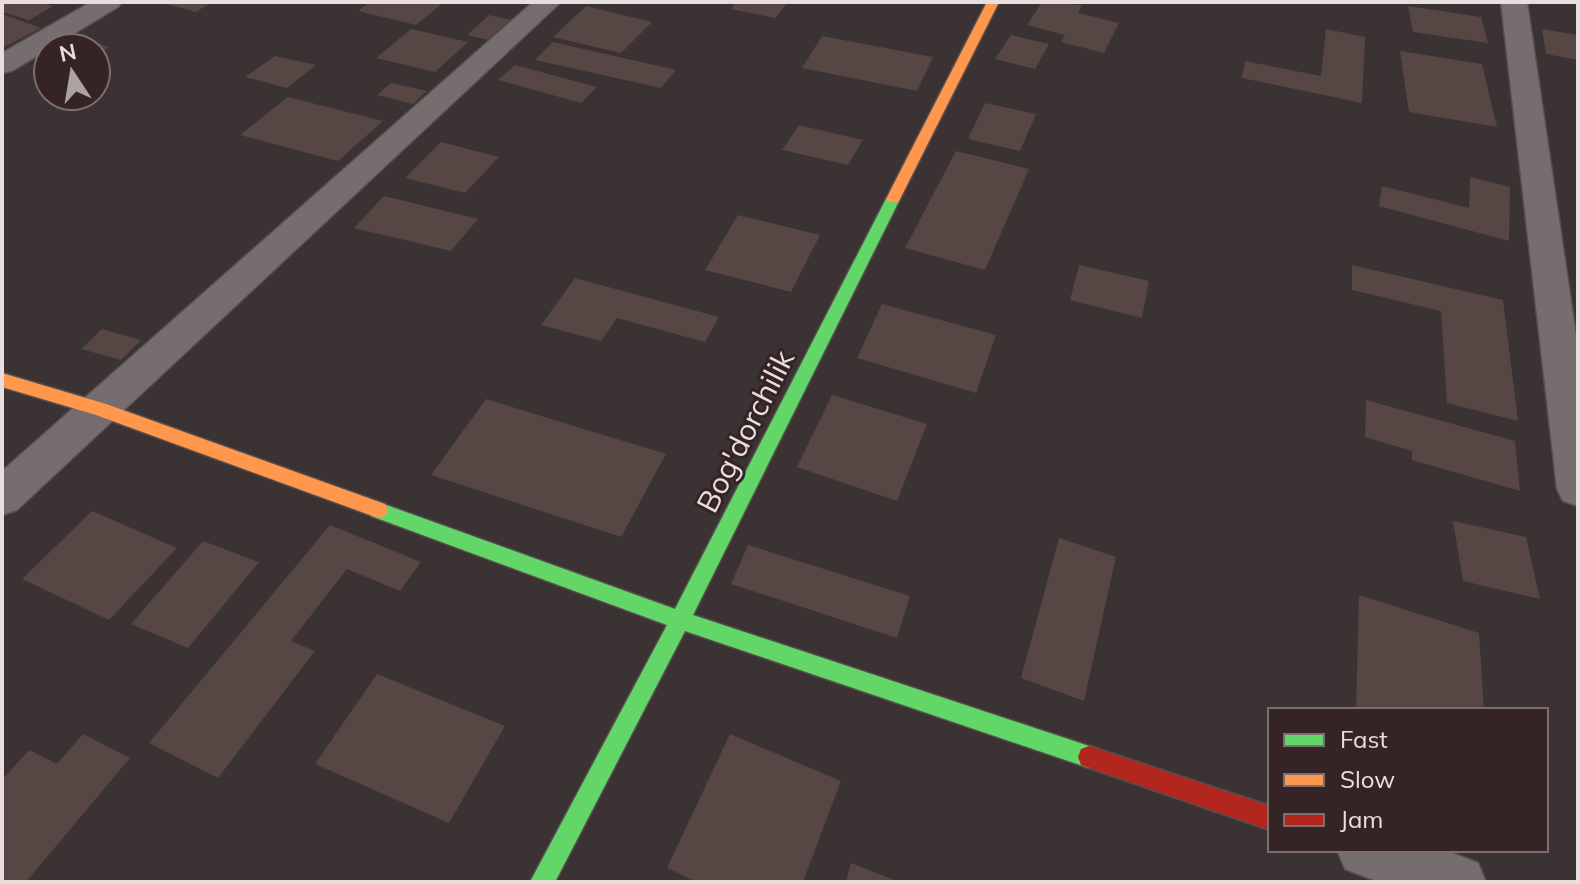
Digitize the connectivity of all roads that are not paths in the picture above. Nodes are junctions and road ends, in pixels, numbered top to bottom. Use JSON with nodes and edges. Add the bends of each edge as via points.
{"nodes":[{"id":1,"x":109,"y":2,"type":"edge"},
{"id":2,"x":548,"y":2,"type":"edge"},
{"id":3,"x":993,"y":2,"type":"edge"},
{"id":4,"x":1514,"y":2,"type":"edge"},
{"id":5,"x":2,"y":65,"type":"edge"},
{"id":6,"x":2,"y":380,"type":"edge"},
{"id":7,"x":100,"y":409,"type":"junction"},
{"id":8,"x":1578,"y":489,"type":"edge"},
{"id":9,"x":2,"y":497,"type":"edge"},
{"id":10,"x":680,"y":620,"type":"junction"},
{"id":11,"x":1268,"y":817,"type":"edge"},
{"id":12,"x":1370,"y":852,"type":"edge"},
{"id":13,"x":542,"y":882,"type":"edge"},
{"id":14,"x":1459,"y":882,"type":"edge"}],
"edges":[{"from":1,"to":5,"type":"street"},
{"from":2,"to":7,"type":"street"},
{"from":3,"to":10,"type":"street","name":"Bog'dorchilik"},
{"from":4,"to":8,"type":"street"},
{"from":6,"to":7,"type":"street"},
{"from":7,"to":9,"type":"street"},
{"from":7,"to":10,"type":"street"},
{"from":10,"to":11,"type":"street"},
{"from":10,"to":13,"type":"street","name":"Bog'dorchilik"},
{"from":12,"to":14,"type":"street"}]}
